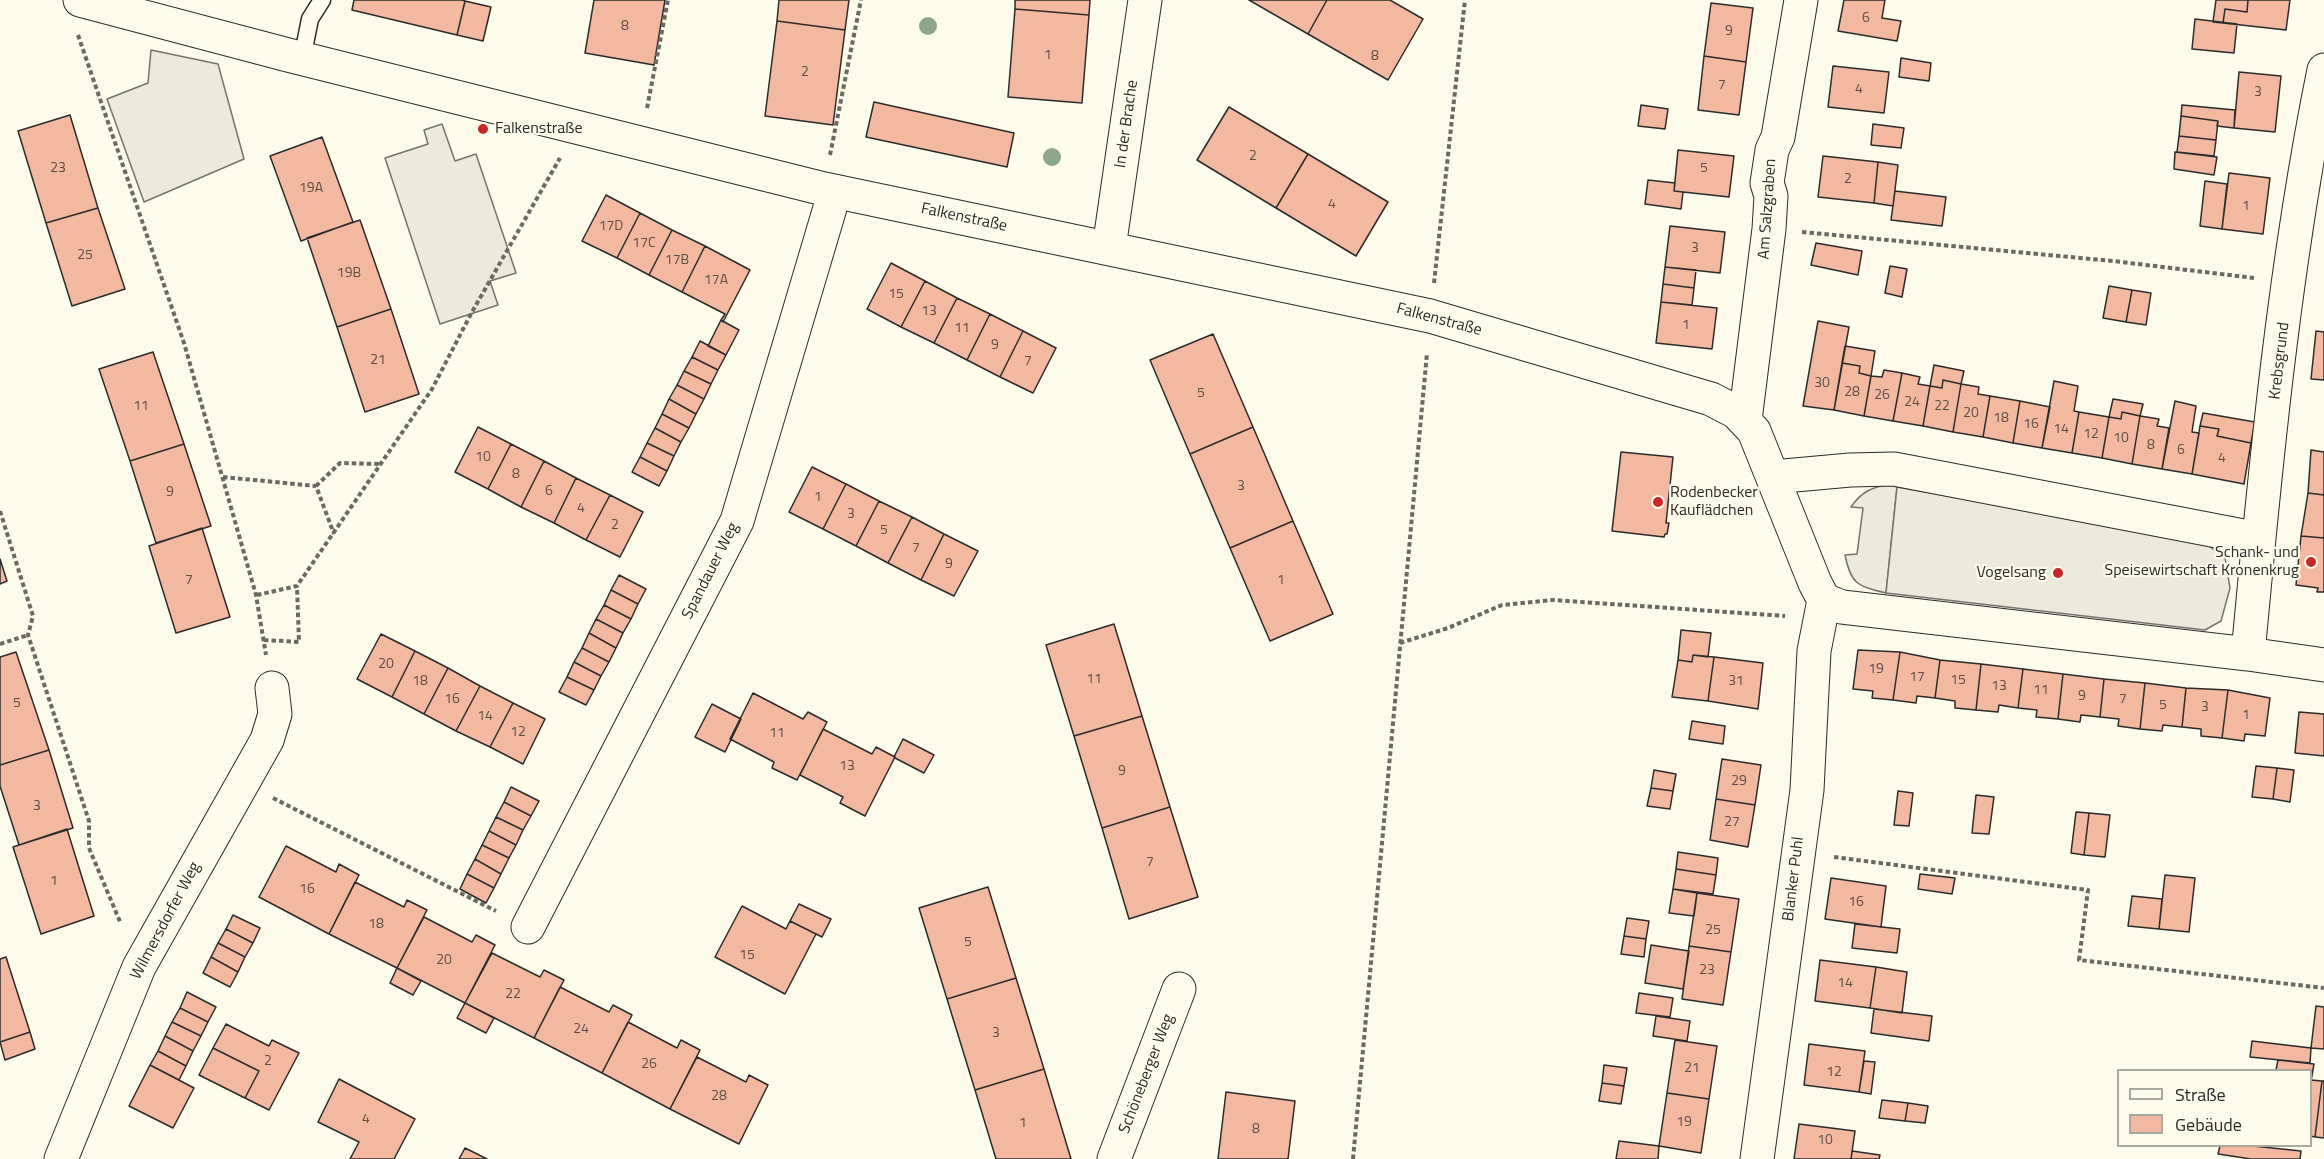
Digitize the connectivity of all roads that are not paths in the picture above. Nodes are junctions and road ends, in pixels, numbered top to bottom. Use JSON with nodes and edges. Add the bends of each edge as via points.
{"nodes":[{"id":1,"x":322,"y":0,"type":"edge"},
{"id":2,"x":1145,"y":0,"type":"edge"},
{"id":3,"x":1801,"y":0,"type":"edge"},
{"id":4,"x":78,"y":14,"type":"edge"},
{"id":5,"x":302,"y":59,"type":"junction"},
{"id":6,"x":2324,"y":70,"type":"edge"},
{"id":7,"x":829,"y":190,"type":"junction"},
{"id":8,"x":1109,"y":248,"type":"junction"},
{"id":9,"x":1745,"y":420,"type":"junction"},
{"id":10,"x":1773,"y":477,"type":"junction"},
{"id":11,"x":2259,"y":538,"type":"junction"},
{"id":12,"x":1824,"y":600,"type":"junction"},
{"id":13,"x":2248,"y":654,"type":"junction"},
{"id":14,"x":2324,"y":665,"type":"edge"},
{"id":15,"x":272,"y":688,"type":"road end"},
{"id":16,"x":528,"y":927,"type":"road end"},
{"id":17,"x":1179,"y":989,"type":"dead end"},
{"id":18,"x":61,"y":1159,"type":"edge"},
{"id":19,"x":1114,"y":1159,"type":"edge"},
{"id":20,"x":1757,"y":1159,"type":"edge"}],
"edges":[{"from":1,"to":5,"type":"lane","via":[[310,19]]},
{"from":2,"to":8,"type":"street","name":"In der Brache"},
{"from":3,"to":9,"type":"street","name":"Am Salzgraben","via":[[1767,183],[1771,196],[1768,229]]},
{"from":4,"to":5,"type":"street","name":"Falkenstraße"},
{"from":5,"to":7,"type":"street","name":"Falkenstraße"},
{"from":6,"to":11,"type":"street","name":"Krebsgrund","via":[[2289,282]]},
{"from":7,"to":8,"type":"street","name":"Falkenstraße"},
{"from":7,"to":16,"type":"street","name":"Spandauer Weg","via":[[737,521]]},
{"from":8,"to":9,"type":"street","name":"Falkenstraße","via":[[1430,316],[1712,399]]},
{"from":9,"to":10,"type":"street","name":"Falkenstraße","via":[[1754,431]]},
{"from":10,"to":11,"type":"street","via":[[1894,469]]},
{"from":10,"to":12,"type":"street"},
{"from":11,"to":13,"type":"street","name":"Krebsgrund"},
{"from":12,"to":13,"type":"street","via":[[1866,611]]},
{"from":12,"to":20,"type":"street","name":"Blanker Puhl","via":[[1814,651],[1807,790]]},
{"from":13,"to":14,"type":"street"},
{"from":15,"to":18,"type":"street","name":"Wilmersdorfer Weg","via":[[275,714],[267,740],[139,967]]},
{"from":17,"to":19,"type":"street","name":"Schöneberger Weg"}]}
